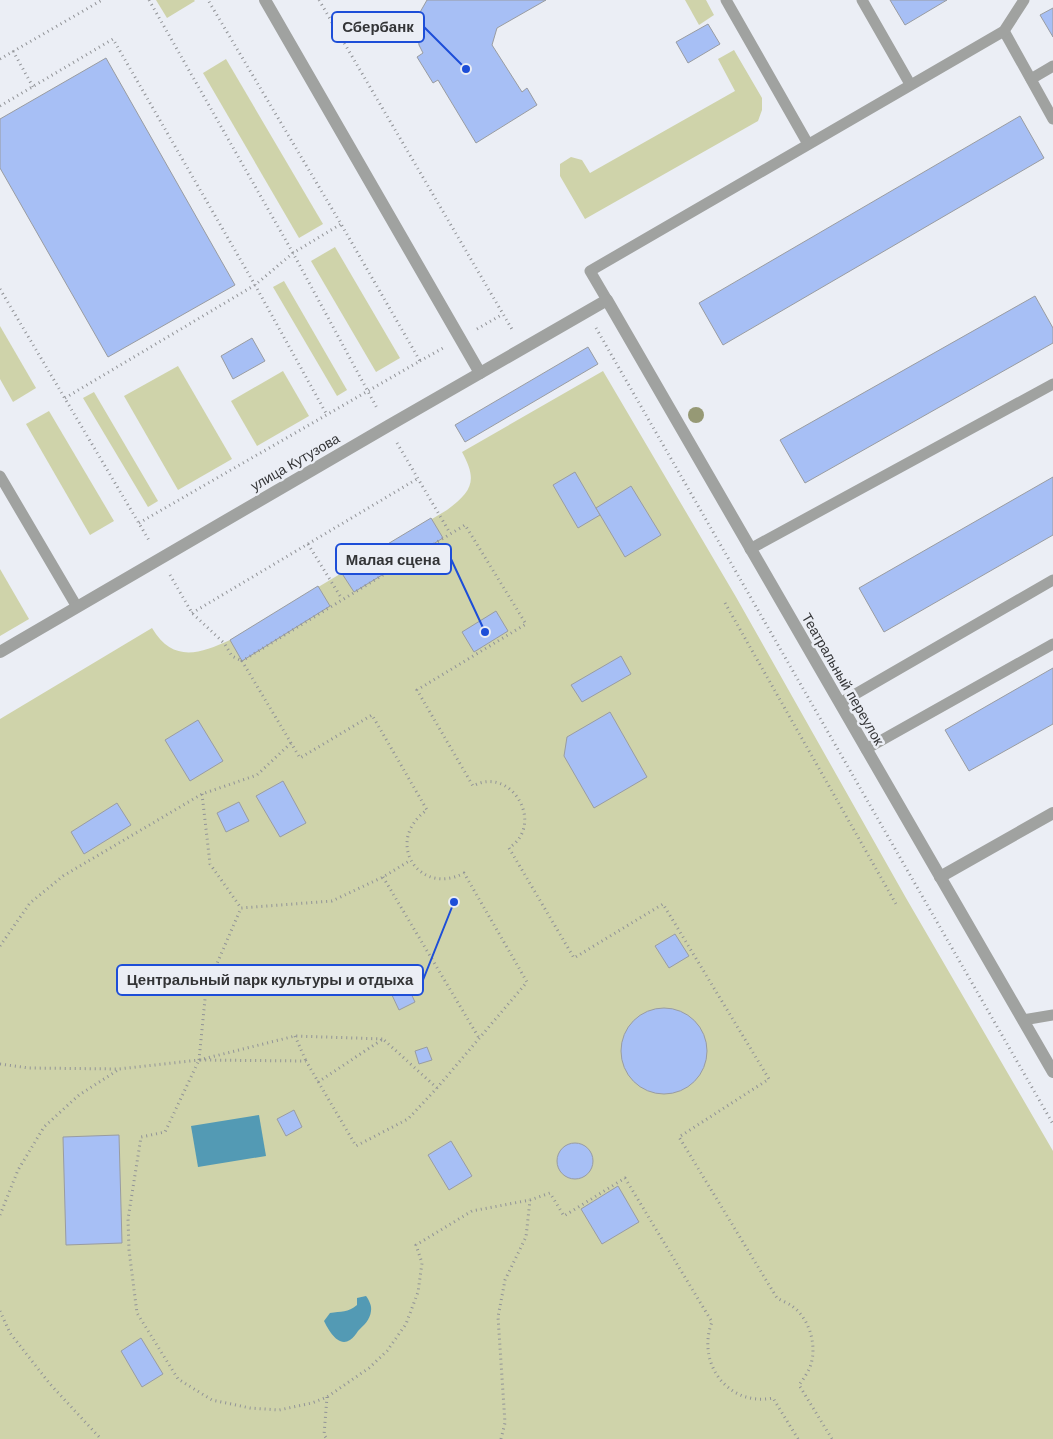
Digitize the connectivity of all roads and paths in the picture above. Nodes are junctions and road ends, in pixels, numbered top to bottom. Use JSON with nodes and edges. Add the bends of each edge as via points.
{"nodes":[{"id":1,"x":102,"y":0,"type":"edge"},
{"id":2,"x":149,"y":0,"type":"edge"},
{"id":3,"x":208,"y":0,"type":"edge"},
{"id":4,"x":265,"y":0,"type":"edge"},
{"id":5,"x":319,"y":0,"type":"edge"},
{"id":6,"x":726,"y":0,"type":"edge"},
{"id":7,"x":862,"y":0,"type":"edge"},
{"id":8,"x":1024,"y":0,"type":"edge"},
{"id":9,"x":1004,"y":31,"type":"junction"},
{"id":10,"x":13,"y":51,"type":"junction"},
{"id":11,"x":0,"y":58,"type":"edge"},
{"id":12,"x":1053,"y":66,"type":"edge"},
{"id":13,"x":1031,"y":79,"type":"junction"},
{"id":14,"x":910,"y":84,"type":"junction"},
{"id":15,"x":33,"y":86,"type":"junction"},
{"id":16,"x":0,"y":106,"type":"edge"},
{"id":17,"x":1053,"y":119,"type":"edge"},
{"id":18,"x":808,"y":144,"type":"junction"},
{"id":19,"x":341,"y":224,"type":"junction"},
{"id":20,"x":294,"y":252,"type":"junction"},
{"id":21,"x":256,"y":286,"type":"junction"},
{"id":22,"x":0,"y":288,"type":"edge"},
{"id":23,"x":607,"y":300,"type":"junction"},
{"id":24,"x":587,"y":312,"type":"junction"},
{"id":25,"x":524,"y":348,"type":"junction"},
{"id":26,"x":480,"y":373,"type":"junction"},
{"id":27,"x":1053,"y":384,"type":"edge"},
{"id":28,"x":368,"y":392,"type":"junction"},
{"id":29,"x":65,"y":398,"type":"junction"},
{"id":30,"x":327,"y":416,"type":"junction"},
{"id":31,"x":388,"y":426,"type":"junction"},
{"id":32,"x":0,"y":476,"type":"edge"},
{"id":33,"x":417,"y":479,"type":"junction"},
{"id":34,"x":450,"y":534,"type":"junction"},
{"id":35,"x":308,"y":544,"type":"junction"},
{"id":36,"x":750,"y":549,"type":"junction"},
{"id":37,"x":1053,"y":580,"type":"edge"},
{"id":38,"x":342,"y":599,"type":"junction"},
{"id":39,"x":725,"y":603,"type":"dead end"},
{"id":40,"x":77,"y":607,"type":"junction"},
{"id":41,"x":1053,"y":644,"type":"edge"},
{"id":42,"x":0,"y":652,"type":"edge"},
{"id":43,"x":242,"y":661,"type":"junction"},
{"id":44,"x":840,"y":703,"type":"junction"},
{"id":45,"x":291,"y":743,"type":"junction"},
{"id":46,"x":866,"y":749,"type":"junction"},
{"id":47,"x":202,"y":794,"type":"junction"},
{"id":48,"x":1053,"y":813,"type":"edge"},
{"id":49,"x":410,"y":860,"type":"junction"},
{"id":50,"x":383,"y":877,"type":"junction"},
{"id":51,"x":940,"y":878,"type":"junction"},
{"id":52,"x":896,"y":904,"type":"dead end"},
{"id":53,"x":241,"y":908,"type":"junction"},
{"id":54,"x":0,"y":946,"type":"edge"},
{"id":55,"x":1053,"y":1015,"type":"edge"},
{"id":56,"x":1023,"y":1020,"type":"junction"},
{"id":57,"x":295,"y":1036,"type":"junction"},
{"id":58,"x":479,"y":1038,"type":"junction"},
{"id":59,"x":383,"y":1039,"type":"junction"},
{"id":60,"x":199,"y":1060,"type":"junction"},
{"id":61,"x":306,"y":1061,"type":"junction"},
{"id":62,"x":0,"y":1064,"type":"edge"},
{"id":63,"x":119,"y":1069,"type":"junction"},
{"id":64,"x":1053,"y":1072,"type":"edge"},
{"id":65,"x":318,"y":1082,"type":"junction"},
{"id":66,"x":437,"y":1088,"type":"junction"},
{"id":67,"x":1053,"y":1124,"type":"edge"},
{"id":68,"x":530,"y":1200,"type":"junction"},
{"id":69,"x":0,"y":1215,"type":"edge"},
{"id":70,"x":0,"y":1311,"type":"edge"},
{"id":71,"x":327,"y":1397,"type":"junction"},
{"id":72,"x":101,"y":1439,"type":"edge"},
{"id":73,"x":327,"y":1439,"type":"edge"},
{"id":74,"x":501,"y":1439,"type":"edge"},
{"id":75,"x":798,"y":1439,"type":"edge"},
{"id":76,"x":832,"y":1439,"type":"edge"}],
"edges":[{"from":1,"to":10,"type":"path"},
{"from":2,"to":20,"type":"path"},
{"from":3,"to":19,"type":"path"},
{"from":4,"to":26,"type":"street"},
{"from":5,"to":25,"type":"path"},
{"from":6,"to":18,"type":"lane"},
{"from":7,"to":14,"type":"lane"},
{"from":8,"to":9,"type":"lane"},
{"from":9,"to":13,"type":"lane"},
{"from":9,"to":14,"type":"lane"},
{"from":10,"to":11,"type":"path"},
{"from":10,"to":15,"type":"path"},
{"from":12,"to":13,"type":"lane"},
{"from":13,"to":17,"type":"lane"},
{"from":14,"to":18,"type":"lane"},
{"from":15,"to":16,"type":"path"},
{"from":15,"to":21,"type":"path","via":[[113,39]]},
{"from":18,"to":23,"type":"lane","via":[[590,271]]},
{"from":19,"to":20,"type":"path"},
{"from":19,"to":28,"type":"path","via":[[420,361]]},
{"from":20,"to":21,"type":"path"},
{"from":20,"to":28,"type":"path"},
{"from":21,"to":29,"type":"path"},
{"from":21,"to":30,"type":"path"},
{"from":22,"to":29,"type":"path"},
{"from":23,"to":24,"type":"street","name":"улица Кутузова"},
{"from":23,"to":36,"type":"street","name":"Театральный переулок"},
{"from":24,"to":25,"type":"street","name":"улица Кутузова"},
{"from":24,"to":67,"type":"path"},
{"from":25,"to":26,"type":"street","name":"улица Кутузова"},
{"from":26,"to":31,"type":"street","name":"улица Кутузова"},
{"from":27,"to":36,"type":"lane"},
{"from":28,"to":30,"type":"path"},
{"from":28,"to":31,"type":"path"},
{"from":29,"to":30,"type":"path","via":[[139,523]]},
{"from":31,"to":33,"type":"path"},
{"from":31,"to":40,"type":"street","name":"улица Кутузова"},
{"from":32,"to":40,"type":"lane"},
{"from":33,"to":34,"type":"path"},
{"from":33,"to":35,"type":"path"},
{"from":34,"to":38,"type":"path"},
{"from":34,"to":76,"type":"path","via":[[465,525],[526,624],[417,690],[473,786],[494,782],[506,785],[518,796],[524,809],[525,823],[510,848],[574,958],[663,904],[769,1079],[678,1137],[778,1298],[803,1317],[812,1336],[813,1351],[811,1364],[800,1385]]},
{"from":35,"to":38,"type":"path"},
{"from":35,"to":43,"type":"path","via":[[192,613],[224,642],[232,656]]},
{"from":36,"to":44,"type":"street","name":"Театральный переулок"},
{"from":37,"to":44,"type":"lane"},
{"from":38,"to":43,"type":"path"},
{"from":39,"to":52,"type":"path"},
{"from":40,"to":42,"type":"street","name":"улица Кутузова"},
{"from":41,"to":46,"type":"lane"},
{"from":43,"to":45,"type":"path"},
{"from":44,"to":46,"type":"street","name":"Театральный переулок"},
{"from":45,"to":47,"type":"path","via":[[257,775]]},
{"from":45,"to":49,"type":"path","via":[[300,758],[372,715],[427,810],[408,832],[406,842]]},
{"from":46,"to":51,"type":"street","name":"Театральный переулок"},
{"from":47,"to":53,"type":"path","via":[[210,864]]},
{"from":47,"to":54,"type":"path","via":[[62,876],[30,903]]},
{"from":48,"to":51,"type":"street"},
{"from":49,"to":50,"type":"path"},
{"from":49,"to":58,"type":"path","via":[[418,870],[437,879],[464,873],[527,982]]},
{"from":50,"to":53,"type":"path","via":[[332,901]]},
{"from":50,"to":58,"type":"path"},
{"from":51,"to":56,"type":"street","name":"Театральный переулок"},
{"from":53,"to":60,"type":"path","via":[[206,989]]},
{"from":55,"to":56,"type":"lane"},
{"from":56,"to":64,"type":"street","name":"Театральный переулок"},
{"from":57,"to":59,"type":"path"},
{"from":57,"to":60,"type":"path"},
{"from":57,"to":61,"type":"path"},
{"from":58,"to":66,"type":"path"},
{"from":59,"to":65,"type":"path"},
{"from":59,"to":66,"type":"path"},
{"from":60,"to":61,"type":"path"},
{"from":60,"to":63,"type":"path"},
{"from":60,"to":71,"type":"path","via":[[165,1132],[141,1137],[128,1219],[137,1313],[178,1379],[212,1400],[279,1410]]},
{"from":61,"to":65,"type":"path"},
{"from":62,"to":63,"type":"path","via":[[29,1068]]},
{"from":63,"to":69,"type":"path","via":[[79,1095],[44,1127],[18,1170]]},
{"from":65,"to":66,"type":"path","via":[[356,1146],[408,1119]]},
{"from":68,"to":71,"type":"path","via":[[472,1212],[416,1245],[422,1263],[418,1292],[406,1324],[387,1351],[369,1368]]},
{"from":68,"to":74,"type":"path","via":[[526,1237],[505,1280],[498,1317],[505,1423]]},
{"from":68,"to":75,"type":"path","via":[[550,1193],[564,1216],[625,1178],[712,1322],[708,1332],[708,1357],[712,1367],[730,1389],[743,1396],[774,1398]]},
{"from":70,"to":72,"type":"path","via":[[10,1333],[50,1384]]},
{"from":71,"to":73,"type":"path","via":[[324,1435]]}]}
